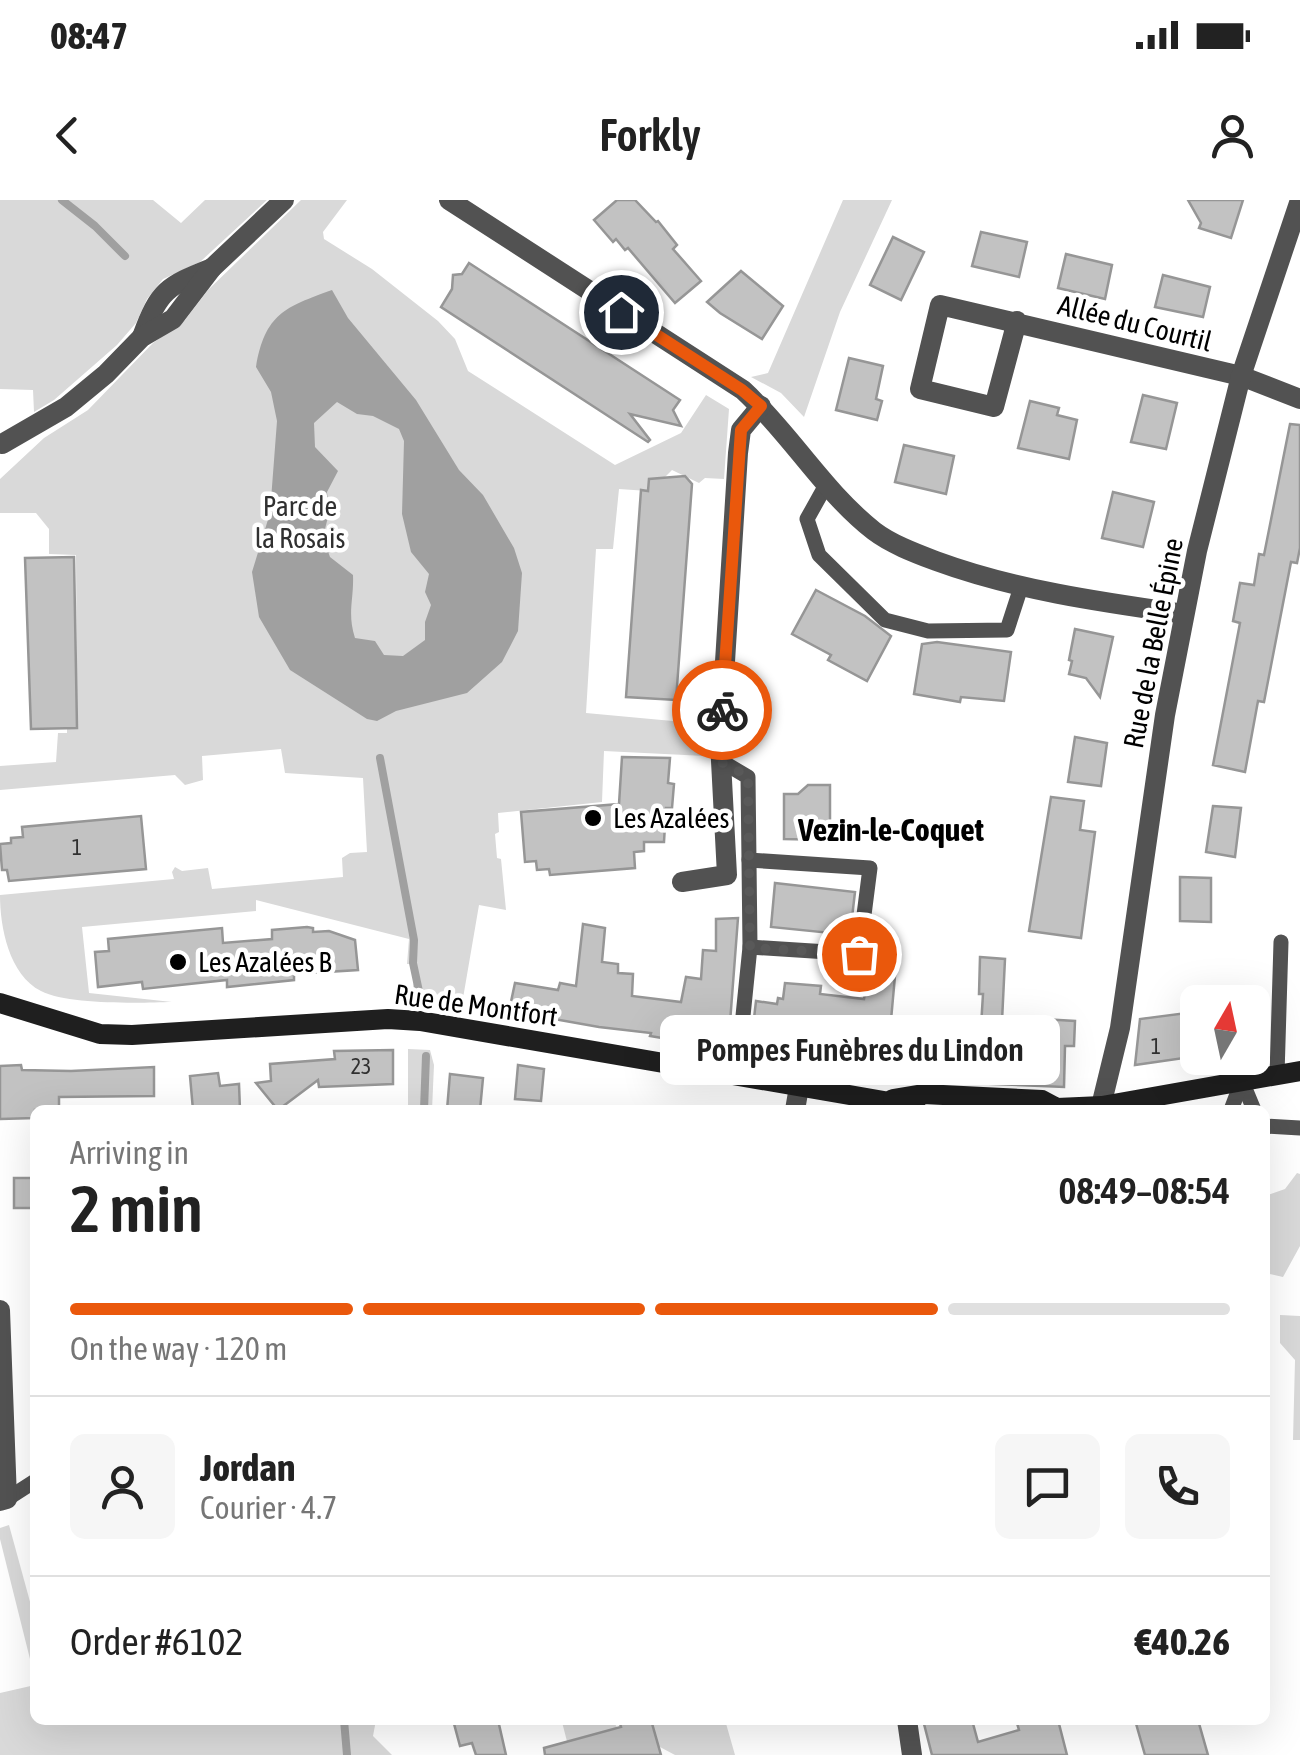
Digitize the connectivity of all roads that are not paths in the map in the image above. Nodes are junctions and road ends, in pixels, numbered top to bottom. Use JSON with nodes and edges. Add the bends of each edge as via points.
{"nodes":[{"id":1,"x":284,"y":200,"type":"edge"},
{"id":2,"x":449,"y":200,"type":"edge"},
{"id":3,"x":1300,"y":200,"type":"edge"},
{"id":4,"x":1017,"y":321,"type":"junction"},
{"id":5,"x":1241,"y":376,"type":"junction"},
{"id":6,"x":1300,"y":398,"type":"edge"},
{"id":7,"x":761,"y":406,"type":"junction"},
{"id":8,"x":1,"y":448,"type":"edge"},
{"id":9,"x":826,"y":484,"type":"junction"},
{"id":10,"x":1021,"y":587,"type":"junction"},
{"id":11,"x":1184,"y":614,"type":"junction"},
{"id":12,"x":721,"y":762,"type":"junction"},
{"id":13,"x":749,"y":860,"type":"junction"},
{"id":14,"x":682,"y":882,"type":"dead end"},
{"id":15,"x":1281,"y":942,"type":"dead end"},
{"id":16,"x":750,"y":948,"type":"junction"},
{"id":17,"x":0,"y":1003,"type":"edge"},
{"id":18,"x":1300,"y":1071,"type":"edge"},
{"id":19,"x":737,"y":1075,"type":"junction"},
{"id":20,"x":1276,"y":1075,"type":"junction"},
{"id":21,"x":1242,"y":1081,"type":"junction"},
{"id":22,"x":799,"y":1087,"type":"junction"},
{"id":23,"x":884,"y":1101,"type":"junction"},
{"id":24,"x":796,"y":1105,"type":"edge"},
{"id":25,"x":899,"y":1105,"type":"edge"},
{"id":26,"x":1050,"y":1105,"type":"edge"},
{"id":27,"x":1102,"y":1105,"type":"edge"},
{"id":28,"x":1117,"y":1105,"type":"edge"},
{"id":29,"x":1233,"y":1105,"type":"edge"},
{"id":30,"x":1252,"y":1105,"type":"edge"},
{"id":31,"x":1270,"y":1126,"type":"edge"},
{"id":32,"x":1300,"y":1128,"type":"edge"},
{"id":33,"x":0,"y":1310,"type":"edge"},
{"id":34,"x":30,"y":1485,"type":"edge"},
{"id":35,"x":4,"y":1500,"type":"edge"},
{"id":36,"x":908,"y":1725,"type":"edge"},
{"id":37,"x":912,"y":1755,"type":"edge"}],
"edges":[{"from":1,"to":8,"type":"street","via":[[212,268],[182,311],[142,337],[66,406]]},
{"from":2,"to":7,"type":"street"},
{"from":3,"to":5,"type":"street","name":"Rue de la Belle Épine"},
{"from":4,"to":4,"type":"street","name":"Allée du Courtil","via":[[940,306],[920,389],[994,407]]},
{"from":4,"to":5,"type":"street","name":"Allée du Courtil"},
{"from":5,"to":6,"type":"street","name":"Allée du Courtil"},
{"from":5,"to":11,"type":"street","name":"Rue de la Belle Épine"},
{"from":7,"to":9,"type":"street"},
{"from":7,"to":12,"type":"street","via":[[741,430],[738,452]]},
{"from":9,"to":10,"type":"street","via":[[875,532],[912,552]]},
{"from":9,"to":10,"type":"lane","via":[[806,519],[819,555],[886,620],[928,631],[1008,630]]},
{"from":10,"to":11,"type":"street"},
{"from":11,"to":27,"type":"street","name":"Rue de la Belle Épine","via":[[1120,1028]]},
{"from":12,"to":13,"type":"lane","via":[[748,776]]},
{"from":12,"to":14,"type":"street","via":[[727,874]]},
{"from":13,"to":16,"type":"lane"},
{"from":13,"to":16,"type":"lane","via":[[870,868],[859,954]]},
{"from":15,"to":20,"type":"lane"},
{"from":16,"to":19,"type":"lane"},
{"from":17,"to":19,"type":"main road","name":"Rue de Montfort","via":[[100,1034],[420,1021]]},
{"from":18,"to":20,"type":"main road","name":"Rue de Montfort"},
{"from":19,"to":22,"type":"main road","name":"Rue de Montfort"},
{"from":20,"to":21,"type":"main road","name":"Rue de Montfort"},
{"from":21,"to":28,"type":"main road","name":"Rue de Montfort"},
{"from":21,"to":29,"type":"lane"},
{"from":21,"to":30,"type":"lane"},
{"from":22,"to":23,"type":"main road","name":"Rue de Montfort"},
{"from":22,"to":24,"type":"street"},
{"from":23,"to":25,"type":"main road","name":"Rue de Montfort"},
{"from":23,"to":26,"type":"main road","name":"Rue de Montfort","via":[[922,1094]]},
{"from":31,"to":32,"type":"lane"},
{"from":33,"to":35,"type":"street"},
{"from":34,"to":35,"type":"lane"},
{"from":36,"to":37,"type":"street"}]}
